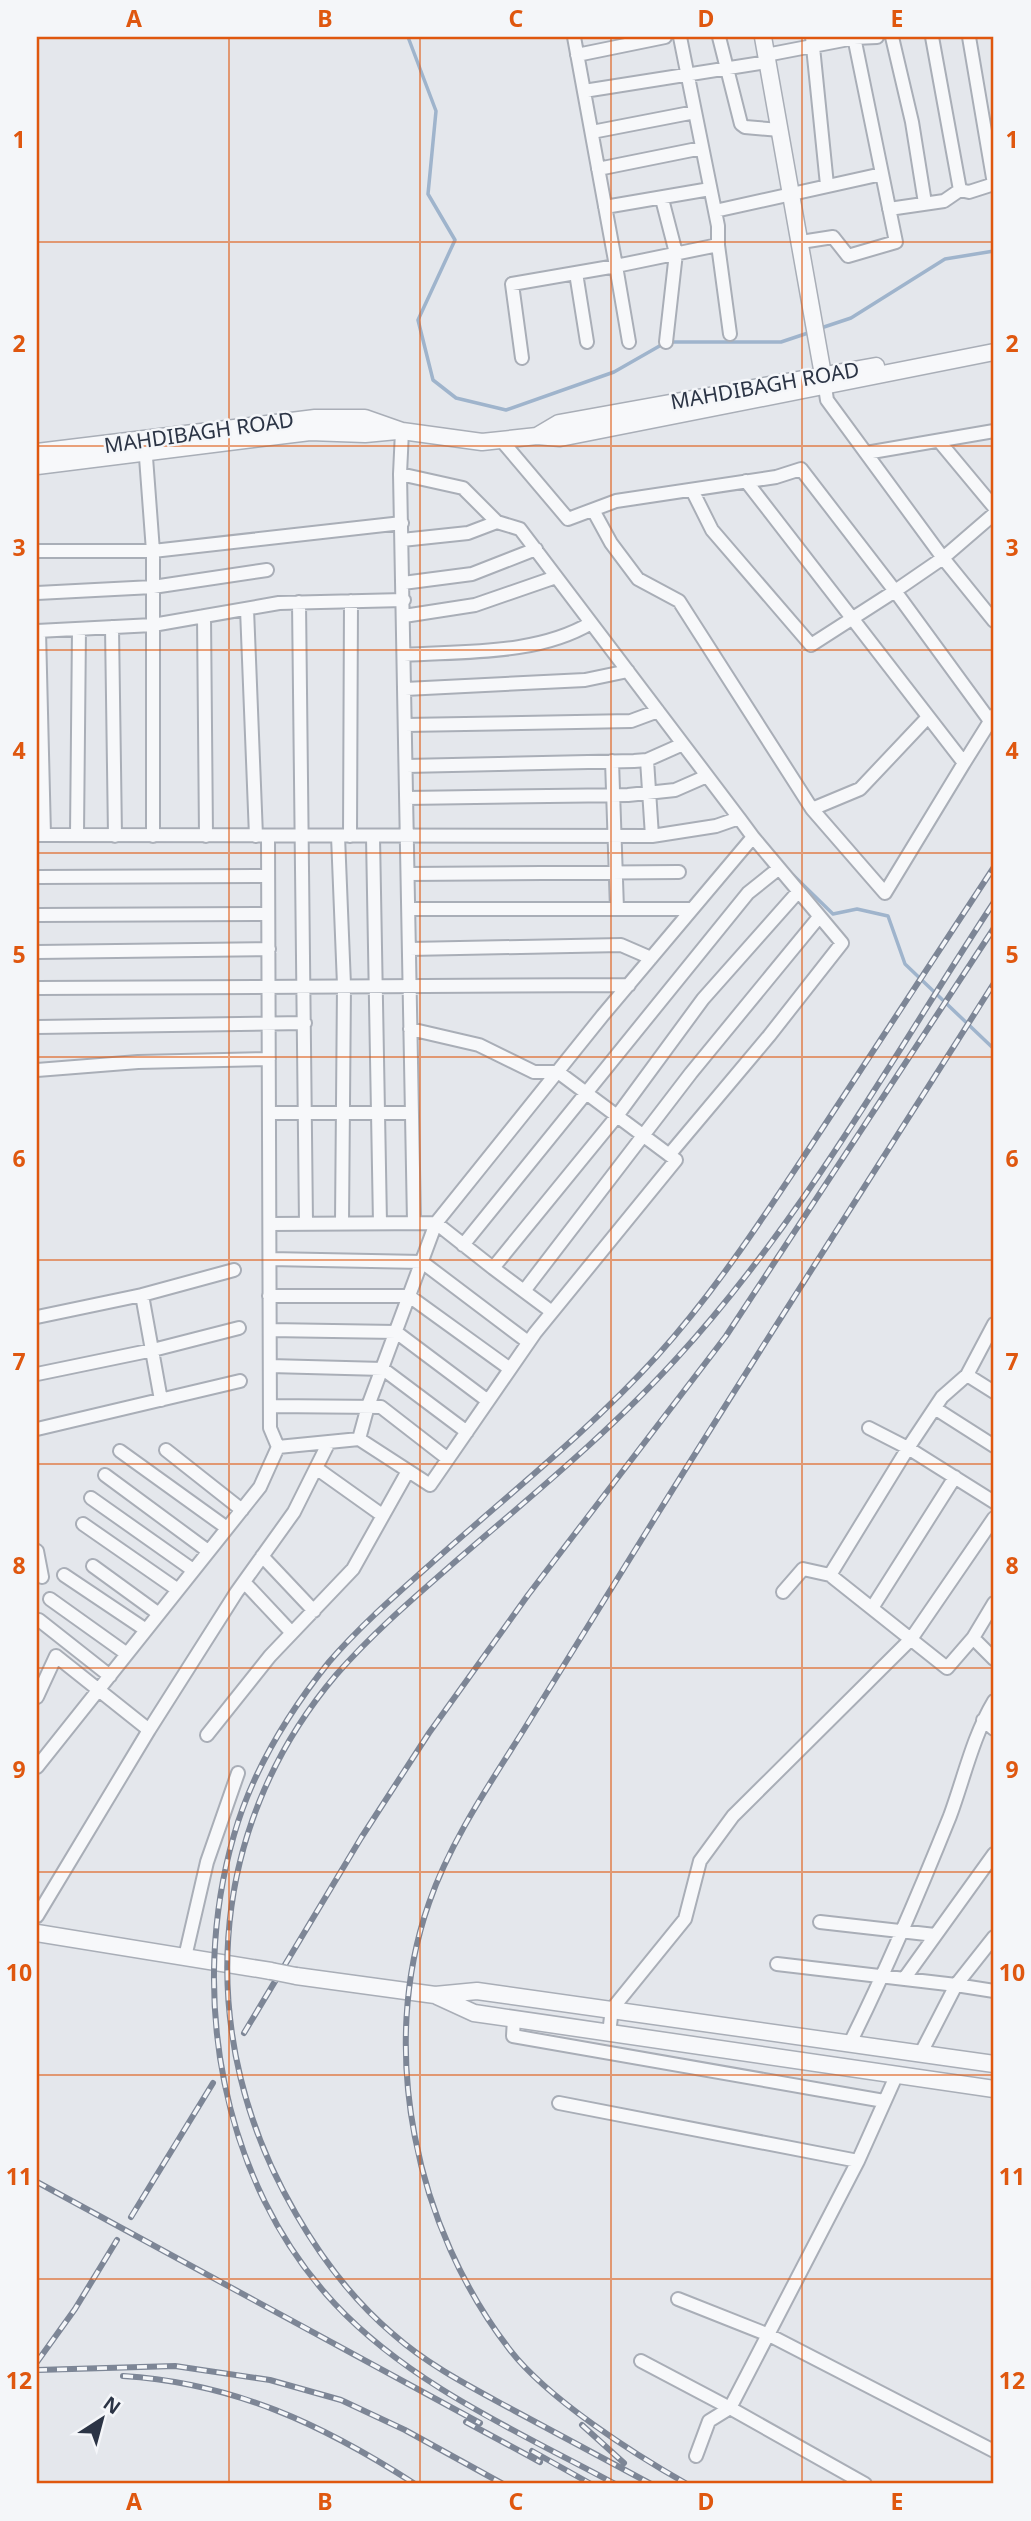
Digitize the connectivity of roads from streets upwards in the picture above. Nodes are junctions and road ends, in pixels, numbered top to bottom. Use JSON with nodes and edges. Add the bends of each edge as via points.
{"nodes":[{"id":1,"x":574,"y":37,"type":"edge"},
{"id":2,"x":665,"y":37,"type":"edge"},
{"id":3,"x":680,"y":37,"type":"edge"},
{"id":4,"x":719,"y":37,"type":"edge"},
{"id":5,"x":763,"y":37,"type":"edge"},
{"id":6,"x":854,"y":37,"type":"edge"},
{"id":7,"x":877,"y":37,"type":"edge"},
{"id":8,"x":892,"y":37,"type":"edge"},
{"id":9,"x":932,"y":37,"type":"edge"},
{"id":10,"x":969,"y":37,"type":"edge"},
{"id":11,"x":813,"y":41,"type":"edge"},
{"id":12,"x":577,"y":55,"type":"junction"},
{"id":13,"x":767,"y":59,"type":"junction"},
{"id":14,"x":725,"y":69,"type":"junction"},
{"id":15,"x":687,"y":75,"type":"junction"},
{"id":16,"x":584,"y":91,"type":"junction"},
{"id":17,"x":695,"y":112,"type":"junction"},
{"id":18,"x":780,"y":130,"type":"junction"},
{"id":19,"x":592,"y":132,"type":"junction"},
{"id":20,"x":702,"y":148,"type":"junction"},
{"id":21,"x":598,"y":170,"type":"junction"},
{"id":22,"x":882,"y":174,"type":"junction"},
{"id":23,"x":994,"y":184,"type":"edge"},
{"id":24,"x":827,"y":185,"type":"junction"},
{"id":25,"x":710,"y":189,"type":"junction"},
{"id":26,"x":960,"y":190,"type":"junction"},
{"id":27,"x":792,"y":192,"type":"junction"},
{"id":28,"x":662,"y":199,"type":"junction"},
{"id":29,"x":925,"y":203,"type":"junction"},
{"id":30,"x":605,"y":207,"type":"junction"},
{"id":31,"x":889,"y":209,"type":"junction"},
{"id":32,"x":715,"y":211,"type":"junction"},
{"id":33,"x":801,"y":242,"type":"junction"},
{"id":34,"x":718,"y":245,"type":"junction"},
{"id":35,"x":676,"y":253,"type":"junction"},
{"id":36,"x":616,"y":266,"type":"junction"},
{"id":37,"x":576,"y":273,"type":"junction"},
{"id":38,"x":730,"y":334,"type":"dead end"},
{"id":39,"x":587,"y":342,"type":"dead end"},
{"id":40,"x":629,"y":342,"type":"dead end"},
{"id":41,"x":666,"y":342,"type":"dead end"},
{"id":42,"x":993,"y":348,"type":"edge"},
{"id":43,"x":522,"y":358,"type":"dead end"},
{"id":44,"x":823,"y":375,"type":"junction"},
{"id":45,"x":402,"y":431,"type":"junction"},
{"id":46,"x":994,"y":431,"type":"edge"},
{"id":47,"x":939,"y":441,"type":"junction"},
{"id":48,"x":502,"y":442,"type":"junction"},
{"id":49,"x":146,"y":447,"type":"junction"},
{"id":50,"x":37,"y":452,"type":"edge"},
{"id":51,"x":866,"y":453,"type":"junction"},
{"id":52,"x":37,"y":466,"type":"edge"},
{"id":53,"x":400,"y":474,"type":"junction"},
{"id":54,"x":746,"y":481,"type":"junction"},
{"id":55,"x":692,"y":490,"type":"junction"},
{"id":56,"x":994,"y":507,"type":"edge"},
{"id":57,"x":593,"y":510,"type":"junction"},
{"id":58,"x":994,"y":514,"type":"edge"},
{"id":59,"x":497,"y":522,"type":"junction"},
{"id":60,"x":402,"y":523,"type":"junction"},
{"id":61,"x":402,"y":540,"type":"junction"},
{"id":62,"x":536,"y":550,"type":"junction"},
{"id":63,"x":37,"y":551,"type":"edge"},
{"id":64,"x":153,"y":551,"type":"junction"},
{"id":65,"x":943,"y":558,"type":"junction"},
{"id":66,"x":267,"y":570,"type":"dead end"},
{"id":67,"x":556,"y":576,"type":"junction"},
{"id":68,"x":403,"y":583,"type":"junction"},
{"id":69,"x":153,"y":587,"type":"junction"},
{"id":70,"x":895,"y":591,"type":"junction"},
{"id":71,"x":37,"y":593,"type":"edge"},
{"id":72,"x":404,"y":600,"type":"junction"},
{"id":73,"x":351,"y":601,"type":"junction"},
{"id":74,"x":299,"y":602,"type":"junction"},
{"id":75,"x":247,"y":608,"type":"junction"},
{"id":76,"x":205,"y":616,"type":"junction"},
{"id":77,"x":404,"y":616,"type":"junction"},
{"id":78,"x":852,"y":619,"type":"junction"},
{"id":79,"x":994,"y":621,"type":"edge"},
{"id":80,"x":592,"y":623,"type":"junction"},
{"id":81,"x":153,"y":625,"type":"junction"},
{"id":82,"x":112,"y":627,"type":"junction"},
{"id":83,"x":79,"y":629,"type":"junction"},
{"id":84,"x":38,"y":631,"type":"edge"},
{"id":85,"x":404,"y":655,"type":"junction"},
{"id":86,"x":628,"y":671,"type":"junction"},
{"id":87,"x":405,"y":689,"type":"junction"},
{"id":88,"x":658,"y":711,"type":"junction"},
{"id":89,"x":928,"y":717,"type":"junction"},
{"id":90,"x":992,"y":717,"type":"edge"},
{"id":91,"x":405,"y":725,"type":"junction"},
{"id":92,"x":683,"y":744,"type":"junction"},
{"id":93,"x":647,"y":760,"type":"junction"},
{"id":94,"x":611,"y":761,"type":"junction"},
{"id":95,"x":964,"y":763,"type":"junction"},
{"id":96,"x":406,"y":766,"type":"junction"},
{"id":97,"x":707,"y":776,"type":"junction"},
{"id":98,"x":650,"y":794,"type":"junction"},
{"id":99,"x":613,"y":796,"type":"junction"},
{"id":100,"x":406,"y":798,"type":"junction"},
{"id":101,"x":812,"y":809,"type":"junction"},
{"id":102,"x":739,"y":818,"type":"junction"},
{"id":103,"x":40,"y":835,"type":"edge"},
{"id":104,"x":77,"y":835,"type":"junction"},
{"id":105,"x":115,"y":836,"type":"junction"},
{"id":106,"x":153,"y":836,"type":"junction"},
{"id":107,"x":206,"y":836,"type":"junction"},
{"id":108,"x":262,"y":836,"type":"junction"},
{"id":109,"x":300,"y":836,"type":"junction"},
{"id":110,"x":344,"y":836,"type":"junction"},
{"id":111,"x":373,"y":836,"type":"junction"},
{"id":112,"x":407,"y":836,"type":"junction"},
{"id":113,"x":615,"y":836,"type":"junction"},
{"id":114,"x":652,"y":836,"type":"junction"},
{"id":115,"x":754,"y":837,"type":"junction"},
{"id":116,"x":778,"y":869,"type":"junction"},
{"id":117,"x":679,"y":872,"type":"dead end"},
{"id":118,"x":616,"y":873,"type":"junction"},
{"id":119,"x":408,"y":874,"type":"junction"},
{"id":120,"x":268,"y":876,"type":"junction"},
{"id":121,"x":37,"y":877,"type":"edge"},
{"id":122,"x":797,"y":893,"type":"junction"},
{"id":123,"x":408,"y":909,"type":"junction"},
{"id":124,"x":617,"y":909,"type":"junction"},
{"id":125,"x":692,"y":909,"type":"junction"},
{"id":126,"x":268,"y":914,"type":"junction"},
{"id":127,"x":37,"y":915,"type":"edge"},
{"id":128,"x":819,"y":917,"type":"junction"},
{"id":129,"x":268,"y":949,"type":"junction"},
{"id":130,"x":409,"y":949,"type":"junction"},
{"id":131,"x":37,"y":952,"type":"edge"},
{"id":132,"x":651,"y":958,"type":"junction"},
{"id":133,"x":410,"y":984,"type":"junction"},
{"id":134,"x":305,"y":985,"type":"junction"},
{"id":135,"x":344,"y":985,"type":"junction"},
{"id":136,"x":378,"y":985,"type":"junction"},
{"id":137,"x":629,"y":985,"type":"junction"},
{"id":138,"x":269,"y":986,"type":"junction"},
{"id":139,"x":37,"y":988,"type":"edge"},
{"id":140,"x":305,"y":1023,"type":"junction"},
{"id":141,"x":269,"y":1024,"type":"junction"},
{"id":142,"x":37,"y":1027,"type":"edge"},
{"id":143,"x":410,"y":1029,"type":"junction"},
{"id":144,"x":269,"y":1059,"type":"junction"},
{"id":145,"x":37,"y":1070,"type":"edge"},
{"id":146,"x":558,"y":1072,"type":"junction"},
{"id":147,"x":587,"y":1094,"type":"junction"},
{"id":148,"x":270,"y":1113,"type":"junction"},
{"id":149,"x":306,"y":1113,"type":"junction"},
{"id":150,"x":342,"y":1113,"type":"junction"},
{"id":151,"x":379,"y":1113,"type":"junction"},
{"id":152,"x":411,"y":1114,"type":"junction"},
{"id":153,"x":617,"y":1116,"type":"junction"},
{"id":154,"x":645,"y":1137,"type":"junction"},
{"id":155,"x":669,"y":1155,"type":"junction"},
{"id":156,"x":414,"y":1222,"type":"junction"},
{"id":157,"x":306,"y":1223,"type":"junction"},
{"id":158,"x":342,"y":1223,"type":"junction"},
{"id":159,"x":380,"y":1223,"type":"junction"},
{"id":160,"x":436,"y":1223,"type":"junction"},
{"id":161,"x":270,"y":1224,"type":"junction"},
{"id":162,"x":463,"y":1245,"type":"junction"},
{"id":163,"x":270,"y":1259,"type":"junction"},
{"id":164,"x":422,"y":1262,"type":"junction"},
{"id":165,"x":493,"y":1268,"type":"junction"},
{"id":166,"x":234,"y":1270,"type":"dead end"},
{"id":167,"x":524,"y":1291,"type":"junction"},
{"id":168,"x":142,"y":1295,"type":"junction"},
{"id":169,"x":269,"y":1296,"type":"junction"},
{"id":170,"x":409,"y":1296,"type":"junction"},
{"id":171,"x":552,"y":1312,"type":"junction"},
{"id":172,"x":37,"y":1317,"type":"edge"},
{"id":173,"x":994,"y":1326,"type":"edge"},
{"id":174,"x":239,"y":1328,"type":"dead end"},
{"id":175,"x":270,"y":1330,"type":"junction"},
{"id":176,"x":396,"y":1332,"type":"junction"},
{"id":177,"x":528,"y":1342,"type":"junction"},
{"id":178,"x":153,"y":1350,"type":"junction"},
{"id":179,"x":270,"y":1366,"type":"junction"},
{"id":180,"x":383,"y":1369,"type":"junction"},
{"id":181,"x":510,"y":1369,"type":"junction"},
{"id":182,"x":37,"y":1374,"type":"edge"},
{"id":183,"x":967,"y":1376,"type":"junction"},
{"id":184,"x":240,"y":1381,"type":"dead end"},
{"id":185,"x":994,"y":1392,"type":"edge"},
{"id":186,"x":161,"y":1400,"type":"junction"},
{"id":187,"x":488,"y":1401,"type":"junction"},
{"id":188,"x":270,"y":1406,"type":"junction"},
{"id":189,"x":368,"y":1406,"type":"junction"},
{"id":190,"x":936,"y":1409,"type":"junction"},
{"id":191,"x":869,"y":1428,"type":"dead end"},
{"id":192,"x":37,"y":1429,"type":"edge"},
{"id":193,"x":467,"y":1432,"type":"junction"},
{"id":194,"x":359,"y":1439,"type":"junction"},
{"id":195,"x":329,"y":1442,"type":"junction"},
{"id":196,"x":994,"y":1446,"type":"edge"},
{"id":197,"x":278,"y":1447,"type":"junction"},
{"id":198,"x":908,"y":1448,"type":"junction"},
{"id":199,"x":166,"y":1450,"type":"dead end"},
{"id":200,"x":120,"y":1451,"type":"dead end"},
{"id":201,"x":448,"y":1459,"type":"junction"},
{"id":202,"x":316,"y":1468,"type":"junction"},
{"id":203,"x":408,"y":1471,"type":"junction"},
{"id":204,"x":105,"y":1475,"type":"dead end"},
{"id":205,"x":955,"y":1477,"type":"junction"},
{"id":206,"x":91,"y":1498,"type":"dead end"},
{"id":207,"x":994,"y":1502,"type":"edge"},
{"id":208,"x":242,"y":1510,"type":"junction"},
{"id":209,"x":382,"y":1516,"type":"junction"},
{"id":210,"x":994,"y":1518,"type":"edge"},
{"id":211,"x":83,"y":1524,"type":"dead end"},
{"id":212,"x":227,"y":1528,"type":"junction"},
{"id":213,"x":37,"y":1551,"type":"edge"},
{"id":214,"x":208,"y":1551,"type":"junction"},
{"id":215,"x":262,"y":1556,"type":"junction"},
{"id":216,"x":93,"y":1566,"type":"dead end"},
{"id":217,"x":193,"y":1570,"type":"junction"},
{"id":218,"x":64,"y":1575,"type":"dead end"},
{"id":219,"x":830,"y":1575,"type":"junction"},
{"id":220,"x":42,"y":1577,"type":"dead end"},
{"id":221,"x":244,"y":1582,"type":"junction"},
{"id":222,"x":178,"y":1590,"type":"junction"},
{"id":223,"x":783,"y":1592,"type":"dead end"},
{"id":224,"x":50,"y":1600,"type":"dead end"},
{"id":225,"x":994,"y":1603,"type":"edge"},
{"id":226,"x":872,"y":1608,"type":"junction"},
{"id":227,"x":314,"y":1611,"type":"junction"},
{"id":228,"x":159,"y":1614,"type":"junction"},
{"id":229,"x":39,"y":1620,"type":"dead end"},
{"id":230,"x":145,"y":1630,"type":"junction"},
{"id":231,"x":292,"y":1633,"type":"junction"},
{"id":232,"x":911,"y":1639,"type":"junction"},
{"id":233,"x":973,"y":1639,"type":"junction"},
{"id":234,"x":127,"y":1654,"type":"junction"},
{"id":235,"x":994,"y":1659,"type":"edge"},
{"id":236,"x":110,"y":1676,"type":"junction"},
{"id":237,"x":99,"y":1689,"type":"junction"},
{"id":238,"x":37,"y":1697,"type":"edge"},
{"id":239,"x":994,"y":1701,"type":"edge"},
{"id":240,"x":983,"y":1720,"type":"junction"},
{"id":241,"x":994,"y":1729,"type":"edge"},
{"id":242,"x":149,"y":1730,"type":"junction"},
{"id":243,"x":207,"y":1735,"type":"dead end"},
{"id":244,"x":37,"y":1767,"type":"edge"},
{"id":245,"x":238,"y":1773,"type":"dead end"},
{"id":246,"x":994,"y":1854,"type":"edge"},
{"id":247,"x":37,"y":1916,"type":"edge"},
{"id":248,"x":820,"y":1922,"type":"dead end"},
{"id":249,"x":902,"y":1931,"type":"junction"},
{"id":250,"x":37,"y":1933,"type":"edge"},
{"id":251,"x":935,"y":1935,"type":"junction"},
{"id":252,"x":994,"y":1937,"type":"edge"},
{"id":253,"x":186,"y":1957,"type":"junction"},
{"id":254,"x":776,"y":1964,"type":"dead end"},
{"id":255,"x":883,"y":1977,"type":"junction"},
{"id":256,"x":904,"y":1979,"type":"junction"},
{"id":257,"x":956,"y":1985,"type":"junction"},
{"id":258,"x":994,"y":1991,"type":"edge"},
{"id":259,"x":435,"y":1995,"type":"junction"},
{"id":260,"x":612,"y":2009,"type":"junction"},
{"id":261,"x":514,"y":2018,"type":"junction"},
{"id":262,"x":609,"y":2033,"type":"junction"},
{"id":263,"x":850,"y":2043,"type":"junction"},
{"id":264,"x":922,"y":2053,"type":"junction"},
{"id":265,"x":994,"y":2064,"type":"edge"},
{"id":266,"x":897,"y":2074,"type":"junction"},
{"id":267,"x":994,"y":2090,"type":"edge"},
{"id":268,"x":884,"y":2101,"type":"junction"},
{"id":269,"x":559,"y":2103,"type":"dead end"},
{"id":270,"x":858,"y":2161,"type":"junction"},
{"id":271,"x":678,"y":2299,"type":"dead end"},
{"id":272,"x":769,"y":2336,"type":"junction"},
{"id":273,"x":641,"y":2361,"type":"dead end"},
{"id":274,"x":730,"y":2408,"type":"junction"},
{"id":275,"x":994,"y":2451,"type":"edge"},
{"id":276,"x":696,"y":2456,"type":"dead end"},
{"id":277,"x":865,"y":2484,"type":"edge"}],
"edges":[{"from":1,"to":12,"type":"street"},
{"from":2,"to":12,"type":"street"},
{"from":3,"to":15,"type":"street"},
{"from":4,"to":14,"type":"street"},
{"from":5,"to":13,"type":"street"},
{"from":6,"to":7,"type":"street"},
{"from":6,"to":11,"type":"street"},
{"from":6,"to":22,"type":"street"},
{"from":8,"to":29,"type":"street"},
{"from":9,"to":26,"type":"street"},
{"from":10,"to":23,"type":"street"},
{"from":11,"to":13,"type":"street"},
{"from":11,"to":24,"type":"street"},
{"from":12,"to":16,"type":"street"},
{"from":13,"to":14,"type":"street"},
{"from":13,"to":18,"type":"street"},
{"from":14,"to":15,"type":"street"},
{"from":14,"to":18,"type":"street","via":[[741,124]]},
{"from":15,"to":16,"type":"street"},
{"from":15,"to":17,"type":"street"},
{"from":16,"to":19,"type":"street"},
{"from":17,"to":19,"type":"street"},
{"from":17,"to":20,"type":"street"},
{"from":18,"to":27,"type":"street"},
{"from":19,"to":21,"type":"street"},
{"from":20,"to":21,"type":"street"},
{"from":20,"to":25,"type":"street"},
{"from":21,"to":30,"type":"street"},
{"from":22,"to":24,"type":"street"},
{"from":22,"to":31,"type":"street"},
{"from":23,"to":26,"type":"street"},
{"from":24,"to":27,"type":"street"},
{"from":25,"to":28,"type":"street"},
{"from":25,"to":32,"type":"street"},
{"from":26,"to":29,"type":"street","via":[[944,201]]},
{"from":27,"to":32,"type":"street"},
{"from":27,"to":33,"type":"street"},
{"from":28,"to":30,"type":"street"},
{"from":28,"to":35,"type":"street"},
{"from":29,"to":31,"type":"street"},
{"from":30,"to":36,"type":"street"},
{"from":31,"to":33,"type":"street","via":[[895,242],[848,256],[834,237]]},
{"from":32,"to":34,"type":"street"},
{"from":33,"to":44,"type":"street"},
{"from":34,"to":35,"type":"street"},
{"from":34,"to":38,"type":"street"},
{"from":35,"to":36,"type":"street"},
{"from":35,"to":41,"type":"street"},
{"from":36,"to":37,"type":"street"},
{"from":36,"to":40,"type":"street"},
{"from":37,"to":39,"type":"street"},
{"from":37,"to":43,"type":"street","via":[[512,284]]},
{"from":42,"to":44,"type":"street","name":"MAHDIBAGH ROAD"},
{"from":44,"to":48,"type":"street","name":"MAHDIBAGH ROAD","via":[[560,438],[537,436]]},
{"from":44,"to":51,"type":"street","via":[[827,400]]},
{"from":45,"to":48,"type":"street","name":"MAHDIBAGH ROAD"},
{"from":45,"to":49,"type":"street","name":"MAHDIBAGH ROAD","via":[[365,418],[315,418]]},
{"from":45,"to":53,"type":"street"},
{"from":46,"to":47,"type":"street"},
{"from":47,"to":51,"type":"street"},
{"from":47,"to":56,"type":"street"},
{"from":48,"to":57,"type":"street","via":[[568,519]]},
{"from":49,"to":50,"type":"street","name":"MAHDIBAGH ROAD"},
{"from":49,"to":52,"type":"street","name":"MAHDIBAGH ROAD"},
{"from":49,"to":64,"type":"street"},
{"from":51,"to":65,"type":"street"},
{"from":53,"to":59,"type":"street","via":[[463,488]]},
{"from":53,"to":60,"type":"street"},
{"from":54,"to":55,"type":"street"},
{"from":54,"to":70,"type":"street","via":[[801,469]]},
{"from":54,"to":78,"type":"street"},
{"from":55,"to":57,"type":"street","via":[[616,501]]},
{"from":55,"to":78,"type":"street","via":[[712,530],[811,645]]},
{"from":57,"to":101,"type":"street","via":[[638,579],[680,601]]},
{"from":58,"to":65,"type":"street"},
{"from":59,"to":61,"type":"street","via":[[468,533]]},
{"from":59,"to":62,"type":"street","via":[[520,529]]},
{"from":60,"to":61,"type":"street"},
{"from":60,"to":64,"type":"street"},
{"from":61,"to":68,"type":"street"},
{"from":62,"to":67,"type":"street"},
{"from":62,"to":68,"type":"street","via":[[472,574]]},
{"from":63,"to":64,"type":"street"},
{"from":64,"to":69,"type":"street"},
{"from":65,"to":70,"type":"street"},
{"from":65,"to":79,"type":"street"},
{"from":66,"to":69,"type":"street"},
{"from":67,"to":77,"type":"street","via":[[475,605]]},
{"from":67,"to":80,"type":"street"},
{"from":68,"to":72,"type":"street"},
{"from":69,"to":71,"type":"street"},
{"from":69,"to":81,"type":"street"},
{"from":70,"to":78,"type":"street"},
{"from":70,"to":90,"type":"street"},
{"from":72,"to":73,"type":"street"},
{"from":72,"to":77,"type":"street"},
{"from":73,"to":74,"type":"street"},
{"from":73,"to":110,"type":"street"},
{"from":74,"to":75,"type":"street"},
{"from":74,"to":109,"type":"street"},
{"from":75,"to":76,"type":"street"},
{"from":75,"to":108,"type":"street"},
{"from":76,"to":81,"type":"street"},
{"from":76,"to":107,"type":"street"},
{"from":77,"to":85,"type":"street"},
{"from":78,"to":89,"type":"street"},
{"from":80,"to":85,"type":"street","via":[[571,635],[542,642]]},
{"from":80,"to":86,"type":"street"},
{"from":81,"to":82,"type":"street"},
{"from":81,"to":106,"type":"street"},
{"from":82,"to":83,"type":"street"},
{"from":82,"to":105,"type":"street"},
{"from":83,"to":84,"type":"street"},
{"from":83,"to":104,"type":"street"},
{"from":84,"to":103,"type":"street"},
{"from":85,"to":87,"type":"street"},
{"from":86,"to":87,"type":"street","via":[[585,680]]},
{"from":86,"to":88,"type":"street"},
{"from":87,"to":91,"type":"street"},
{"from":88,"to":91,"type":"street","via":[[631,721]]},
{"from":88,"to":92,"type":"street"},
{"from":89,"to":95,"type":"street"},
{"from":89,"to":101,"type":"street","via":[[860,789]]},
{"from":90,"to":95,"type":"street"},
{"from":91,"to":96,"type":"street"},
{"from":92,"to":93,"type":"street"},
{"from":92,"to":97,"type":"street"},
{"from":93,"to":94,"type":"street"},
{"from":93,"to":98,"type":"street"},
{"from":94,"to":96,"type":"street"},
{"from":94,"to":99,"type":"street"},
{"from":95,"to":101,"type":"street","via":[[885,894]]},
{"from":96,"to":100,"type":"street"},
{"from":97,"to":98,"type":"street","via":[[675,790]]},
{"from":97,"to":102,"type":"street"},
{"from":98,"to":99,"type":"street"},
{"from":98,"to":114,"type":"street"},
{"from":99,"to":100,"type":"street"},
{"from":99,"to":113,"type":"street"},
{"from":100,"to":112,"type":"street"},
{"from":102,"to":114,"type":"street"},
{"from":102,"to":115,"type":"street"},
{"from":103,"to":104,"type":"street"},
{"from":104,"to":105,"type":"street"},
{"from":105,"to":106,"type":"street"},
{"from":106,"to":107,"type":"street"},
{"from":107,"to":108,"type":"street"},
{"from":108,"to":109,"type":"street"},
{"from":108,"to":120,"type":"street"},
{"from":109,"to":110,"type":"street"},
{"from":109,"to":134,"type":"street"},
{"from":110,"to":111,"type":"street"},
{"from":110,"to":135,"type":"street"},
{"from":111,"to":112,"type":"street"},
{"from":111,"to":136,"type":"street"},
{"from":112,"to":113,"type":"street"},
{"from":112,"to":119,"type":"street"},
{"from":113,"to":114,"type":"street"},
{"from":113,"to":118,"type":"street"},
{"from":115,"to":116,"type":"street"},
{"from":115,"to":125,"type":"street"},
{"from":116,"to":122,"type":"street"},
{"from":116,"to":147,"type":"street","via":[[748,893]]},
{"from":117,"to":118,"type":"street"},
{"from":118,"to":119,"type":"street"},
{"from":118,"to":124,"type":"street"},
{"from":119,"to":123,"type":"street"},
{"from":120,"to":121,"type":"street"},
{"from":120,"to":126,"type":"street"},
{"from":122,"to":128,"type":"street"},
{"from":122,"to":153,"type":"street","via":[[703,999]]},
{"from":123,"to":124,"type":"street"},
{"from":123,"to":130,"type":"street"},
{"from":124,"to":125,"type":"street"},
{"from":125,"to":132,"type":"street"},
{"from":126,"to":127,"type":"street"},
{"from":126,"to":129,"type":"street"},
{"from":128,"to":154,"type":"street","via":[[691,1073]]},
{"from":128,"to":155,"type":"street","via":[[842,943]]},
{"from":129,"to":131,"type":"street"},
{"from":129,"to":138,"type":"street"},
{"from":130,"to":132,"type":"street","via":[[621,945]]},
{"from":130,"to":133,"type":"street"},
{"from":132,"to":137,"type":"street"},
{"from":133,"to":136,"type":"street"},
{"from":133,"to":137,"type":"street"},
{"from":133,"to":143,"type":"street"},
{"from":134,"to":135,"type":"street"},
{"from":134,"to":138,"type":"street"},
{"from":134,"to":140,"type":"street"},
{"from":135,"to":136,"type":"street"},
{"from":135,"to":150,"type":"street"},
{"from":136,"to":151,"type":"street"},
{"from":137,"to":146,"type":"street"},
{"from":138,"to":139,"type":"street"},
{"from":138,"to":141,"type":"street"},
{"from":140,"to":141,"type":"street"},
{"from":140,"to":149,"type":"street"},
{"from":141,"to":142,"type":"street"},
{"from":141,"to":144,"type":"street"},
{"from":143,"to":146,"type":"street","via":[[479,1045],[534,1072]]},
{"from":143,"to":152,"type":"street"},
{"from":144,"to":145,"type":"street"},
{"from":144,"to":148,"type":"street"},
{"from":146,"to":147,"type":"street"},
{"from":146,"to":160,"type":"street"},
{"from":147,"to":153,"type":"street"},
{"from":147,"to":162,"type":"street"},
{"from":148,"to":149,"type":"street"},
{"from":148,"to":161,"type":"street"},
{"from":149,"to":150,"type":"street"},
{"from":149,"to":157,"type":"street"},
{"from":150,"to":151,"type":"street"},
{"from":150,"to":158,"type":"street"},
{"from":151,"to":152,"type":"street"},
{"from":151,"to":159,"type":"street"},
{"from":152,"to":156,"type":"street"},
{"from":153,"to":154,"type":"street"},
{"from":153,"to":165,"type":"street"},
{"from":154,"to":155,"type":"street"},
{"from":154,"to":167,"type":"street"},
{"from":155,"to":171,"type":"street","via":[[676,1160]]},
{"from":156,"to":159,"type":"street"},
{"from":156,"to":160,"type":"street"},
{"from":157,"to":158,"type":"street"},
{"from":157,"to":161,"type":"street"},
{"from":158,"to":159,"type":"street"},
{"from":160,"to":162,"type":"street"},
{"from":160,"to":164,"type":"street"},
{"from":161,"to":163,"type":"street"},
{"from":162,"to":165,"type":"street"},
{"from":163,"to":164,"type":"street"},
{"from":163,"to":169,"type":"street"},
{"from":164,"to":170,"type":"street"},
{"from":164,"to":177,"type":"street"},
{"from":165,"to":167,"type":"street"},
{"from":166,"to":168,"type":"street"},
{"from":167,"to":171,"type":"street"},
{"from":168,"to":172,"type":"street"},
{"from":168,"to":178,"type":"street"},
{"from":169,"to":170,"type":"street"},
{"from":169,"to":175,"type":"street"},
{"from":170,"to":176,"type":"street"},
{"from":170,"to":181,"type":"street"},
{"from":171,"to":177,"type":"street"},
{"from":173,"to":183,"type":"street"},
{"from":174,"to":178,"type":"street"},
{"from":175,"to":176,"type":"street"},
{"from":175,"to":179,"type":"street"},
{"from":176,"to":180,"type":"street"},
{"from":176,"to":187,"type":"street"},
{"from":177,"to":181,"type":"street"},
{"from":178,"to":182,"type":"street"},
{"from":178,"to":186,"type":"street"},
{"from":179,"to":180,"type":"street"},
{"from":179,"to":188,"type":"street"},
{"from":180,"to":189,"type":"street"},
{"from":180,"to":193,"type":"street"},
{"from":181,"to":187,"type":"street"},
{"from":183,"to":185,"type":"street"},
{"from":183,"to":190,"type":"street","via":[[942,1397]]},
{"from":184,"to":186,"type":"street"},
{"from":186,"to":192,"type":"street"},
{"from":187,"to":193,"type":"street"},
{"from":188,"to":189,"type":"street"},
{"from":188,"to":197,"type":"street","via":[[270,1428]]},
{"from":189,"to":194,"type":"street"},
{"from":189,"to":201,"type":"street","via":[[385,1410]]},
{"from":190,"to":196,"type":"street"},
{"from":190,"to":198,"type":"street"},
{"from":191,"to":198,"type":"street"},
{"from":193,"to":201,"type":"street"},
{"from":194,"to":195,"type":"street"},
{"from":194,"to":203,"type":"street"},
{"from":195,"to":197,"type":"street"},
{"from":195,"to":202,"type":"street"},
{"from":197,"to":208,"type":"street","via":[[260,1487]]},
{"from":198,"to":205,"type":"street"},
{"from":198,"to":219,"type":"street"},
{"from":199,"to":208,"type":"street"},
{"from":200,"to":212,"type":"street"},
{"from":201,"to":203,"type":"street","via":[[430,1485]]},
{"from":202,"to":209,"type":"street"},
{"from":202,"to":215,"type":"street","via":[[294,1512]]},
{"from":203,"to":209,"type":"street"},
{"from":204,"to":214,"type":"street"},
{"from":205,"to":207,"type":"street"},
{"from":205,"to":226,"type":"street"},
{"from":206,"to":217,"type":"street"},
{"from":208,"to":212,"type":"street"},
{"from":209,"to":227,"type":"street","via":[[353,1569]]},
{"from":210,"to":232,"type":"street"},
{"from":211,"to":222,"type":"street"},
{"from":212,"to":214,"type":"street"},
{"from":213,"to":220,"type":"street"},
{"from":214,"to":217,"type":"street"},
{"from":215,"to":221,"type":"street"},
{"from":215,"to":227,"type":"street"},
{"from":216,"to":228,"type":"street"},
{"from":217,"to":222,"type":"street"},
{"from":218,"to":230,"type":"street"},
{"from":219,"to":223,"type":"street","via":[[803,1569]]},
{"from":219,"to":226,"type":"street"},
{"from":221,"to":231,"type":"street"},
{"from":221,"to":242,"type":"street"},
{"from":222,"to":228,"type":"street"},
{"from":224,"to":234,"type":"street"},
{"from":225,"to":233,"type":"street"},
{"from":226,"to":232,"type":"street"},
{"from":227,"to":231,"type":"street"},
{"from":228,"to":230,"type":"street"},
{"from":229,"to":236,"type":"street"},
{"from":230,"to":234,"type":"street"},
{"from":231,"to":243,"type":"street"},
{"from":232,"to":233,"type":"street","via":[[947,1668]]},
{"from":232,"to":260,"type":"street","via":[[733,1816],[700,1861],[685,1919]]},
{"from":233,"to":235,"type":"street"},
{"from":234,"to":236,"type":"street"},
{"from":236,"to":237,"type":"street"},
{"from":237,"to":238,"type":"street","via":[[56,1656]]},
{"from":237,"to":242,"type":"street"},
{"from":237,"to":244,"type":"street"},
{"from":239,"to":240,"type":"street"},
{"from":240,"to":241,"type":"street"},
{"from":240,"to":249,"type":"street","via":[[960,1791]]},
{"from":242,"to":247,"type":"street"},
{"from":245,"to":253,"type":"street","via":[[207,1863]]},
{"from":246,"to":251,"type":"street"},
{"from":248,"to":249,"type":"street"},
{"from":249,"to":251,"type":"street"},
{"from":249,"to":255,"type":"street"},
{"from":250,"to":253,"type":"street"},
{"from":251,"to":256,"type":"street"},
{"from":252,"to":257,"type":"street"},
{"from":253,"to":259,"type":"street","bridge":true},
{"from":254,"to":255,"type":"street"},
{"from":255,"to":256,"type":"street"},
{"from":255,"to":263,"type":"street"},
{"from":256,"to":257,"type":"street"},
{"from":257,"to":258,"type":"street"},
{"from":257,"to":264,"type":"street"},
{"from":259,"to":260,"type":"street","via":[[477,1991]]},
{"from":259,"to":261,"type":"street","via":[[474,2013]]},
{"from":260,"to":262,"type":"street"},
{"from":260,"to":263,"type":"street"},
{"from":261,"to":262,"type":"street"},
{"from":261,"to":268,"type":"street","via":[[513,2035]]},
{"from":262,"to":266,"type":"street"},
{"from":263,"to":264,"type":"street"},
{"from":264,"to":265,"type":"street"},
{"from":266,"to":267,"type":"street"},
{"from":266,"to":268,"type":"street"},
{"from":268,"to":270,"type":"street"},
{"from":269,"to":270,"type":"street"},
{"from":270,"to":272,"type":"street"},
{"from":271,"to":272,"type":"street"},
{"from":272,"to":274,"type":"street"},
{"from":272,"to":275,"type":"street"},
{"from":273,"to":274,"type":"street"},
{"from":274,"to":276,"type":"street","via":[[709,2421]]},
{"from":274,"to":277,"type":"street"}]}
